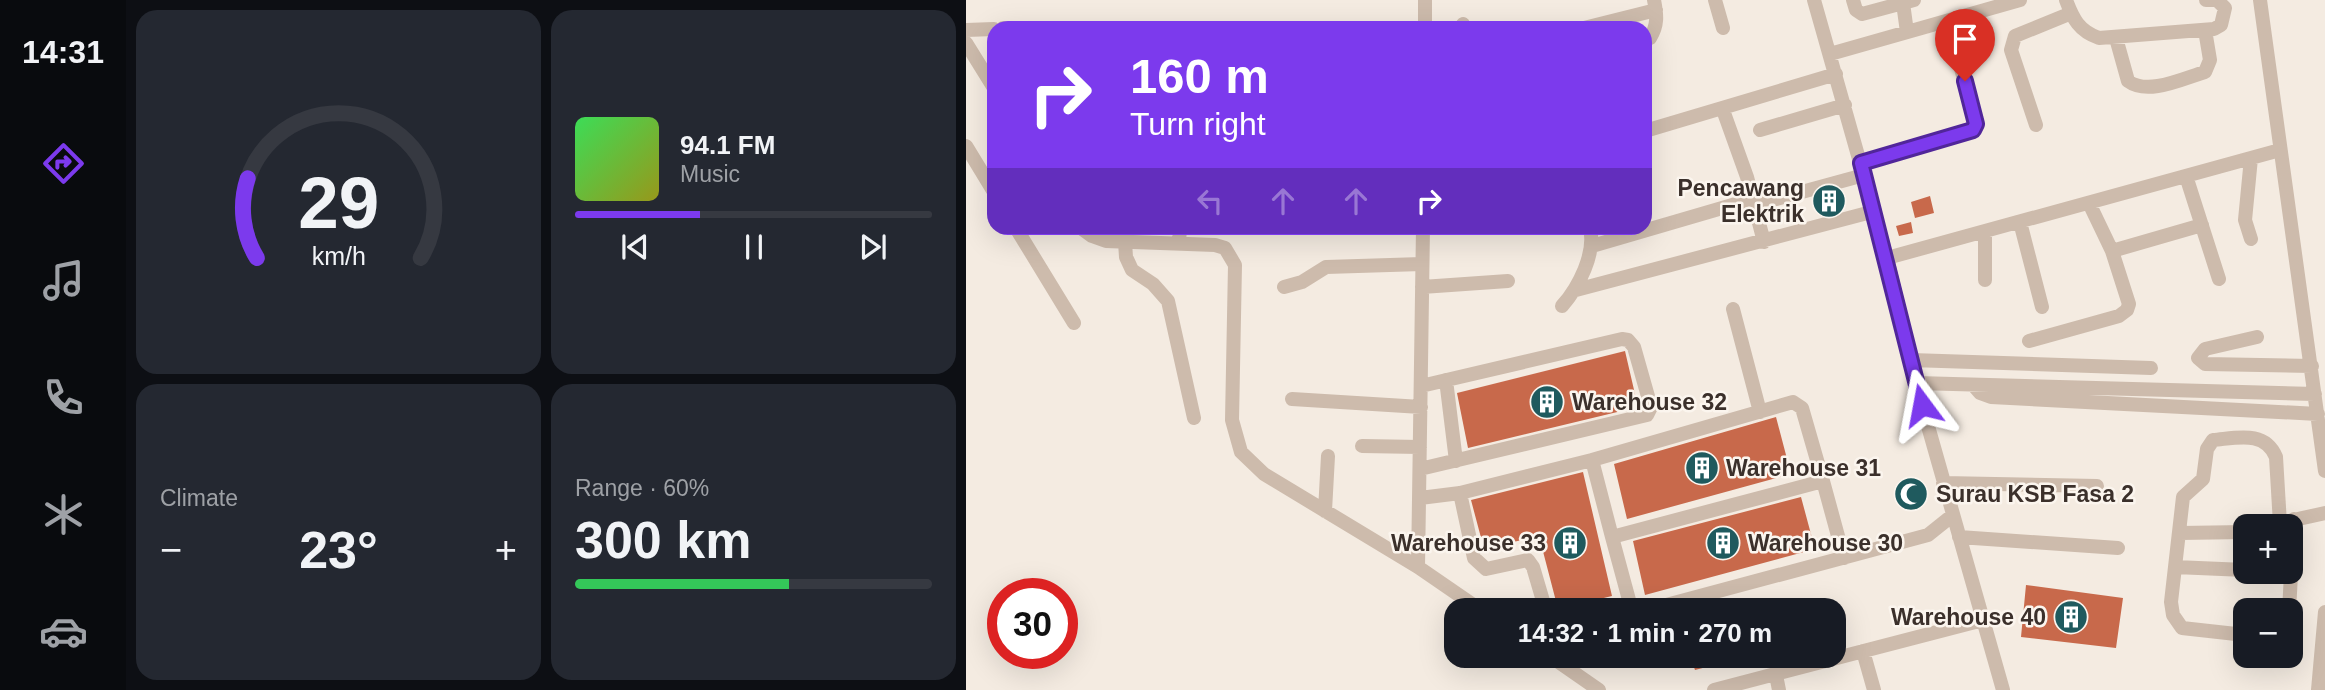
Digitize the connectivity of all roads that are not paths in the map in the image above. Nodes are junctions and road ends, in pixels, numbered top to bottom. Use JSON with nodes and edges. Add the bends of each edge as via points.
{"nodes":[{"id":1,"x":1425,"y":0,"type":"edge"},
{"id":2,"x":1715,"y":0,"type":"edge"},
{"id":3,"x":1814,"y":0,"type":"edge"},
{"id":4,"x":1853,"y":0,"type":"edge"},
{"id":5,"x":2020,"y":0,"type":"edge"},
{"id":6,"x":2206,"y":0,"type":"edge"},
{"id":7,"x":2260,"y":0,"type":"edge"},
{"id":8,"x":1908,"y":1,"type":"edge"},
{"id":9,"x":1655,"y":5,"type":"edge"},
{"id":10,"x":2068,"y":7,"type":"edge"},
{"id":11,"x":1425,"y":21,"type":"edge"},
{"id":12,"x":1606,"y":21,"type":"edge"},
{"id":13,"x":1723,"y":28,"type":"dead end"},
{"id":14,"x":987,"y":29,"type":"edge"},
{"id":15,"x":966,"y":30,"type":"edge"},
{"id":16,"x":2204,"y":30,"type":"junction"},
{"id":17,"x":1907,"y":32,"type":"junction"},
{"id":18,"x":1652,"y":35,"type":"edge"},
{"id":19,"x":2116,"y":38,"type":"junction"},
{"id":20,"x":1953,"y":39,"type":"dead end"},
{"id":21,"x":966,"y":43,"type":"edge"},
{"id":22,"x":1830,"y":54,"type":"junction"},
{"id":23,"x":1836,"y":74,"type":"junction"},
{"id":24,"x":987,"y":77,"type":"edge"},
{"id":25,"x":1845,"y":105,"type":"junction"},
{"id":26,"x":1723,"y":110,"type":"junction"},
{"id":27,"x":2036,"y":125,"type":"dead end"},
{"id":28,"x":1652,"y":129,"type":"edge"},
{"id":29,"x":1760,"y":130,"type":"dead end"},
{"id":30,"x":966,"y":146,"type":"edge"},
{"id":31,"x":2280,"y":150,"type":"junction"},
{"id":32,"x":2251,"y":158,"type":"junction"},
{"id":33,"x":1863,"y":169,"type":"junction"},
{"id":34,"x":973,"y":170,"type":"edge"},
{"id":35,"x":2186,"y":176,"type":"junction"},
{"id":36,"x":987,"y":185,"type":"edge"},
{"id":37,"x":1753,"y":202,"type":"junction"},
{"id":38,"x":2089,"y":203,"type":"junction"},
{"id":39,"x":1875,"y":211,"type":"junction"},
{"id":40,"x":2020,"y":222,"type":"junction"},
{"id":41,"x":2202,"y":225,"type":"junction"},
{"id":42,"x":1652,"y":230,"type":"edge"},
{"id":43,"x":1985,"y":231,"type":"junction"},
{"id":44,"x":1020,"y":235,"type":"edge"},
{"id":45,"x":1091,"y":235,"type":"edge"},
{"id":46,"x":1180,"y":235,"type":"edge"},
{"id":47,"x":1423,"y":235,"type":"edge"},
{"id":48,"x":1591,"y":235,"type":"edge"},
{"id":49,"x":1632,"y":235,"type":"edge"},
{"id":50,"x":2251,"y":239,"type":"dead end"},
{"id":51,"x":1125,"y":242,"type":"junction"},
{"id":52,"x":1764,"y":242,"type":"junction"},
{"id":53,"x":1180,"y":243,"type":"junction"},
{"id":54,"x":1592,"y":246,"type":"junction"},
{"id":55,"x":2112,"y":251,"type":"junction"},
{"id":56,"x":1887,"y":258,"type":"junction"},
{"id":57,"x":1422,"y":264,"type":"junction"},
{"id":58,"x":2219,"y":279,"type":"dead end"},
{"id":59,"x":1508,"y":281,"type":"dead end"},
{"id":60,"x":1986,"y":281,"type":"dead end"},
{"id":61,"x":1284,"y":287,"type":"dead end"},
{"id":62,"x":1422,"y":287,"type":"junction"},
{"id":63,"x":1576,"y":290,"type":"junction"},
{"id":64,"x":1562,"y":306,"type":"dead end"},
{"id":65,"x":2042,"y":307,"type":"dead end"},
{"id":66,"x":1733,"y":309,"type":"dead end"},
{"id":67,"x":1074,"y":323,"type":"dead end"},
{"id":68,"x":2257,"y":337,"type":"dead end"},
{"id":69,"x":2029,"y":341,"type":"dead end"},
{"id":70,"x":1911,"y":360,"type":"junction"},
{"id":71,"x":2312,"y":366,"type":"junction"},
{"id":72,"x":2151,"y":368,"type":"dead end"},
{"id":73,"x":1446,"y":380,"type":"junction"},
{"id":74,"x":1917,"y":383,"type":"junction"},
{"id":75,"x":1973,"y":385,"type":"junction"},
{"id":76,"x":1421,"y":386,"type":"junction"},
{"id":77,"x":2315,"y":394,"type":"junction"},
{"id":78,"x":1292,"y":399,"type":"dead end"},
{"id":79,"x":1421,"y":407,"type":"junction"},
{"id":80,"x":1760,"y":412,"type":"junction"},
{"id":81,"x":2318,"y":414,"type":"junction"},
{"id":82,"x":1194,"y":418,"type":"dead end"},
{"id":83,"x":1362,"y":446,"type":"dead end"},
{"id":84,"x":1420,"y":447,"type":"junction"},
{"id":85,"x":1328,"y":456,"type":"dead end"},
{"id":86,"x":1592,"y":460,"type":"junction"},
{"id":87,"x":1456,"y":461,"type":"junction"},
{"id":88,"x":1420,"y":469,"type":"junction"},
{"id":89,"x":2325,"y":471,"type":"edge"},
{"id":90,"x":1823,"y":481,"type":"junction"},
{"id":91,"x":1943,"y":483,"type":"junction"},
{"id":92,"x":2097,"y":486,"type":"dead end"},
{"id":93,"x":1460,"y":493,"type":"junction"},
{"id":94,"x":1420,"y":498,"type":"junction"},
{"id":95,"x":1325,"y":511,"type":"junction"},
{"id":96,"x":2325,"y":513,"type":"edge"},
{"id":97,"x":2282,"y":514,"type":"edge"},
{"id":98,"x":1953,"y":516,"type":"junction"},
{"id":99,"x":2303,"y":518,"type":"edge"},
{"id":100,"x":2233,"y":531,"type":"edge"},
{"id":101,"x":2180,"y":533,"type":"junction"},
{"id":102,"x":1612,"y":537,"type":"junction"},
{"id":103,"x":1959,"y":537,"type":"junction"},
{"id":104,"x":2118,"y":548,"type":"dead end"},
{"id":105,"x":1844,"y":558,"type":"junction"},
{"id":106,"x":2175,"y":567,"type":"junction"},
{"id":107,"x":1418,"y":568,"type":"junction"},
{"id":108,"x":2233,"y":569,"type":"edge"},
{"id":109,"x":1463,"y":598,"type":"edge"},
{"id":110,"x":1542,"y":598,"type":"edge"},
{"id":111,"x":1628,"y":598,"type":"edge"},
{"id":112,"x":1693,"y":598,"type":"edge"},
{"id":113,"x":2325,"y":612,"type":"edge"},
{"id":114,"x":1983,"y":620,"type":"junction"},
{"id":115,"x":2233,"y":633,"type":"edge"},
{"id":116,"x":1863,"y":651,"type":"junction"},
{"id":117,"x":1568,"y":668,"type":"edge"},
{"id":118,"x":1776,"y":675,"type":"junction"},
{"id":119,"x":1600,"y":690,"type":"edge"},
{"id":120,"x":1714,"y":690,"type":"edge"},
{"id":121,"x":1779,"y":690,"type":"edge"},
{"id":122,"x":1874,"y":690,"type":"edge"},
{"id":123,"x":2003,"y":690,"type":"edge"},
{"id":124,"x":2318,"y":690,"type":"edge"}],
"edges":[{"from":1,"to":11,"type":"street"},
{"from":2,"to":13,"type":"street"},
{"from":3,"to":22,"type":"street"},
{"from":4,"to":8,"type":"street","via":[[1862,14]]},
{"from":5,"to":17,"type":"street"},
{"from":6,"to":16,"type":"street","via":[[2217,0],[2225,8],[2221,25]]},
{"from":7,"to":31,"type":"street"},
{"from":8,"to":17,"type":"street"},
{"from":9,"to":12,"type":"street"},
{"from":9,"to":18,"type":"street"},
{"from":10,"to":19,"type":"street","via":[[2087,34]]},
{"from":10,"to":27,"type":"street","via":[[2012,41]]},
{"from":14,"to":15,"type":"street"},
{"from":16,"to":19,"type":"street"},
{"from":16,"to":19,"type":"street","via":[[2210,60],[2206,72],[2150,87],[2128,81]]},
{"from":17,"to":22,"type":"street"},
{"from":20,"to":33,"type":"street","via":[[1976,124],[1973,130]]},
{"from":21,"to":24,"type":"street"},
{"from":22,"to":23,"type":"street"},
{"from":23,"to":25,"type":"street"},
{"from":23,"to":26,"type":"street"},
{"from":25,"to":29,"type":"street"},
{"from":25,"to":33,"type":"street"},
{"from":26,"to":28,"type":"street"},
{"from":26,"to":37,"type":"street"},
{"from":30,"to":34,"type":"street"},
{"from":31,"to":32,"type":"street"},
{"from":31,"to":71,"type":"street"},
{"from":32,"to":35,"type":"street"},
{"from":32,"to":50,"type":"street","via":[[2245,220]]},
{"from":33,"to":37,"type":"street"},
{"from":33,"to":39,"type":"street"},
{"from":34,"to":36,"type":"street"},
{"from":35,"to":38,"type":"street"},
{"from":35,"to":41,"type":"street"},
{"from":37,"to":42,"type":"street"},
{"from":37,"to":52,"type":"street"},
{"from":38,"to":40,"type":"street"},
{"from":38,"to":55,"type":"street"},
{"from":39,"to":52,"type":"street"},
{"from":39,"to":56,"type":"street"},
{"from":40,"to":43,"type":"street"},
{"from":40,"to":65,"type":"street"},
{"from":41,"to":55,"type":"street"},
{"from":41,"to":58,"type":"street"},
{"from":43,"to":56,"type":"street"},
{"from":43,"to":60,"type":"street"},
{"from":44,"to":67,"type":"street"},
{"from":45,"to":51,"type":"street"},
{"from":46,"to":53,"type":"street"},
{"from":47,"to":57,"type":"street"},
{"from":48,"to":54,"type":"street"},
{"from":49,"to":54,"type":"street"},
{"from":51,"to":53,"type":"street"},
{"from":51,"to":82,"type":"street","via":[[1132,270],[1168,301]]},
{"from":52,"to":63,"type":"street"},
{"from":53,"to":95,"type":"street","via":[[1224,248],[1235,265],[1232,420],[1241,452],[1264,474]]},
{"from":54,"to":63,"type":"street"},
{"from":55,"to":69,"type":"street","via":[[2127,310]]},
{"from":56,"to":70,"type":"street"},
{"from":57,"to":61,"type":"street","via":[[1326,267]]},
{"from":57,"to":62,"type":"street"},
{"from":59,"to":62,"type":"street"},
{"from":62,"to":76,"type":"street"},
{"from":63,"to":64,"type":"street"},
{"from":66,"to":80,"type":"street"},
{"from":68,"to":71,"type":"street","via":[[2205,349],[2198,358],[2205,364]]},
{"from":70,"to":72,"type":"street"},
{"from":70,"to":74,"type":"street"},
{"from":71,"to":77,"type":"street"},
{"from":73,"to":76,"type":"street"},
{"from":73,"to":87,"type":"street"},
{"from":73,"to":87,"type":"street","via":[[1628,340],[1651,402],[1647,415]]},
{"from":74,"to":75,"type":"street"},
{"from":74,"to":91,"type":"street"},
{"from":75,"to":77,"type":"street"},
{"from":75,"to":81,"type":"street","via":[[1991,397]]},
{"from":76,"to":79,"type":"street"},
{"from":77,"to":81,"type":"street"},
{"from":78,"to":79,"type":"street"},
{"from":79,"to":84,"type":"street"},
{"from":80,"to":86,"type":"street"},
{"from":80,"to":90,"type":"street","via":[[1799,404]]},
{"from":81,"to":89,"type":"street"},
{"from":83,"to":84,"type":"street"},
{"from":84,"to":88,"type":"street"},
{"from":85,"to":95,"type":"street"},
{"from":86,"to":93,"type":"street"},
{"from":86,"to":102,"type":"street"},
{"from":87,"to":88,"type":"street"},
{"from":88,"to":94,"type":"street"},
{"from":90,"to":102,"type":"street"},
{"from":90,"to":105,"type":"street"},
{"from":91,"to":92,"type":"street"},
{"from":91,"to":98,"type":"street"},
{"from":93,"to":94,"type":"street"},
{"from":93,"to":110,"type":"street","via":[[1480,566],[1486,569],[1528,560]]},
{"from":94,"to":107,"type":"street"},
{"from":95,"to":107,"type":"street"},
{"from":96,"to":99,"type":"street"},
{"from":97,"to":101,"type":"street","via":[[2272,447],[2252,437],[2213,440],[2207,449],[2203,479],[2183,497]]},
{"from":98,"to":103,"type":"street"},
{"from":98,"to":105,"type":"street","via":[[1928,535]]},
{"from":100,"to":101,"type":"street"},
{"from":101,"to":106,"type":"street"},
{"from":102,"to":111,"type":"street"},
{"from":103,"to":104,"type":"street"},
{"from":103,"to":114,"type":"street"},
{"from":105,"to":112,"type":"street"},
{"from":106,"to":108,"type":"street"},
{"from":106,"to":115,"type":"street","via":[[2171,602],[2177,625]]},
{"from":107,"to":109,"type":"street"},
{"from":113,"to":124,"type":"street"},
{"from":114,"to":116,"type":"street"},
{"from":114,"to":123,"type":"street"},
{"from":116,"to":118,"type":"street"},
{"from":116,"to":122,"type":"street"},
{"from":117,"to":119,"type":"street"},
{"from":118,"to":120,"type":"street"},
{"from":118,"to":121,"type":"street"}]}
